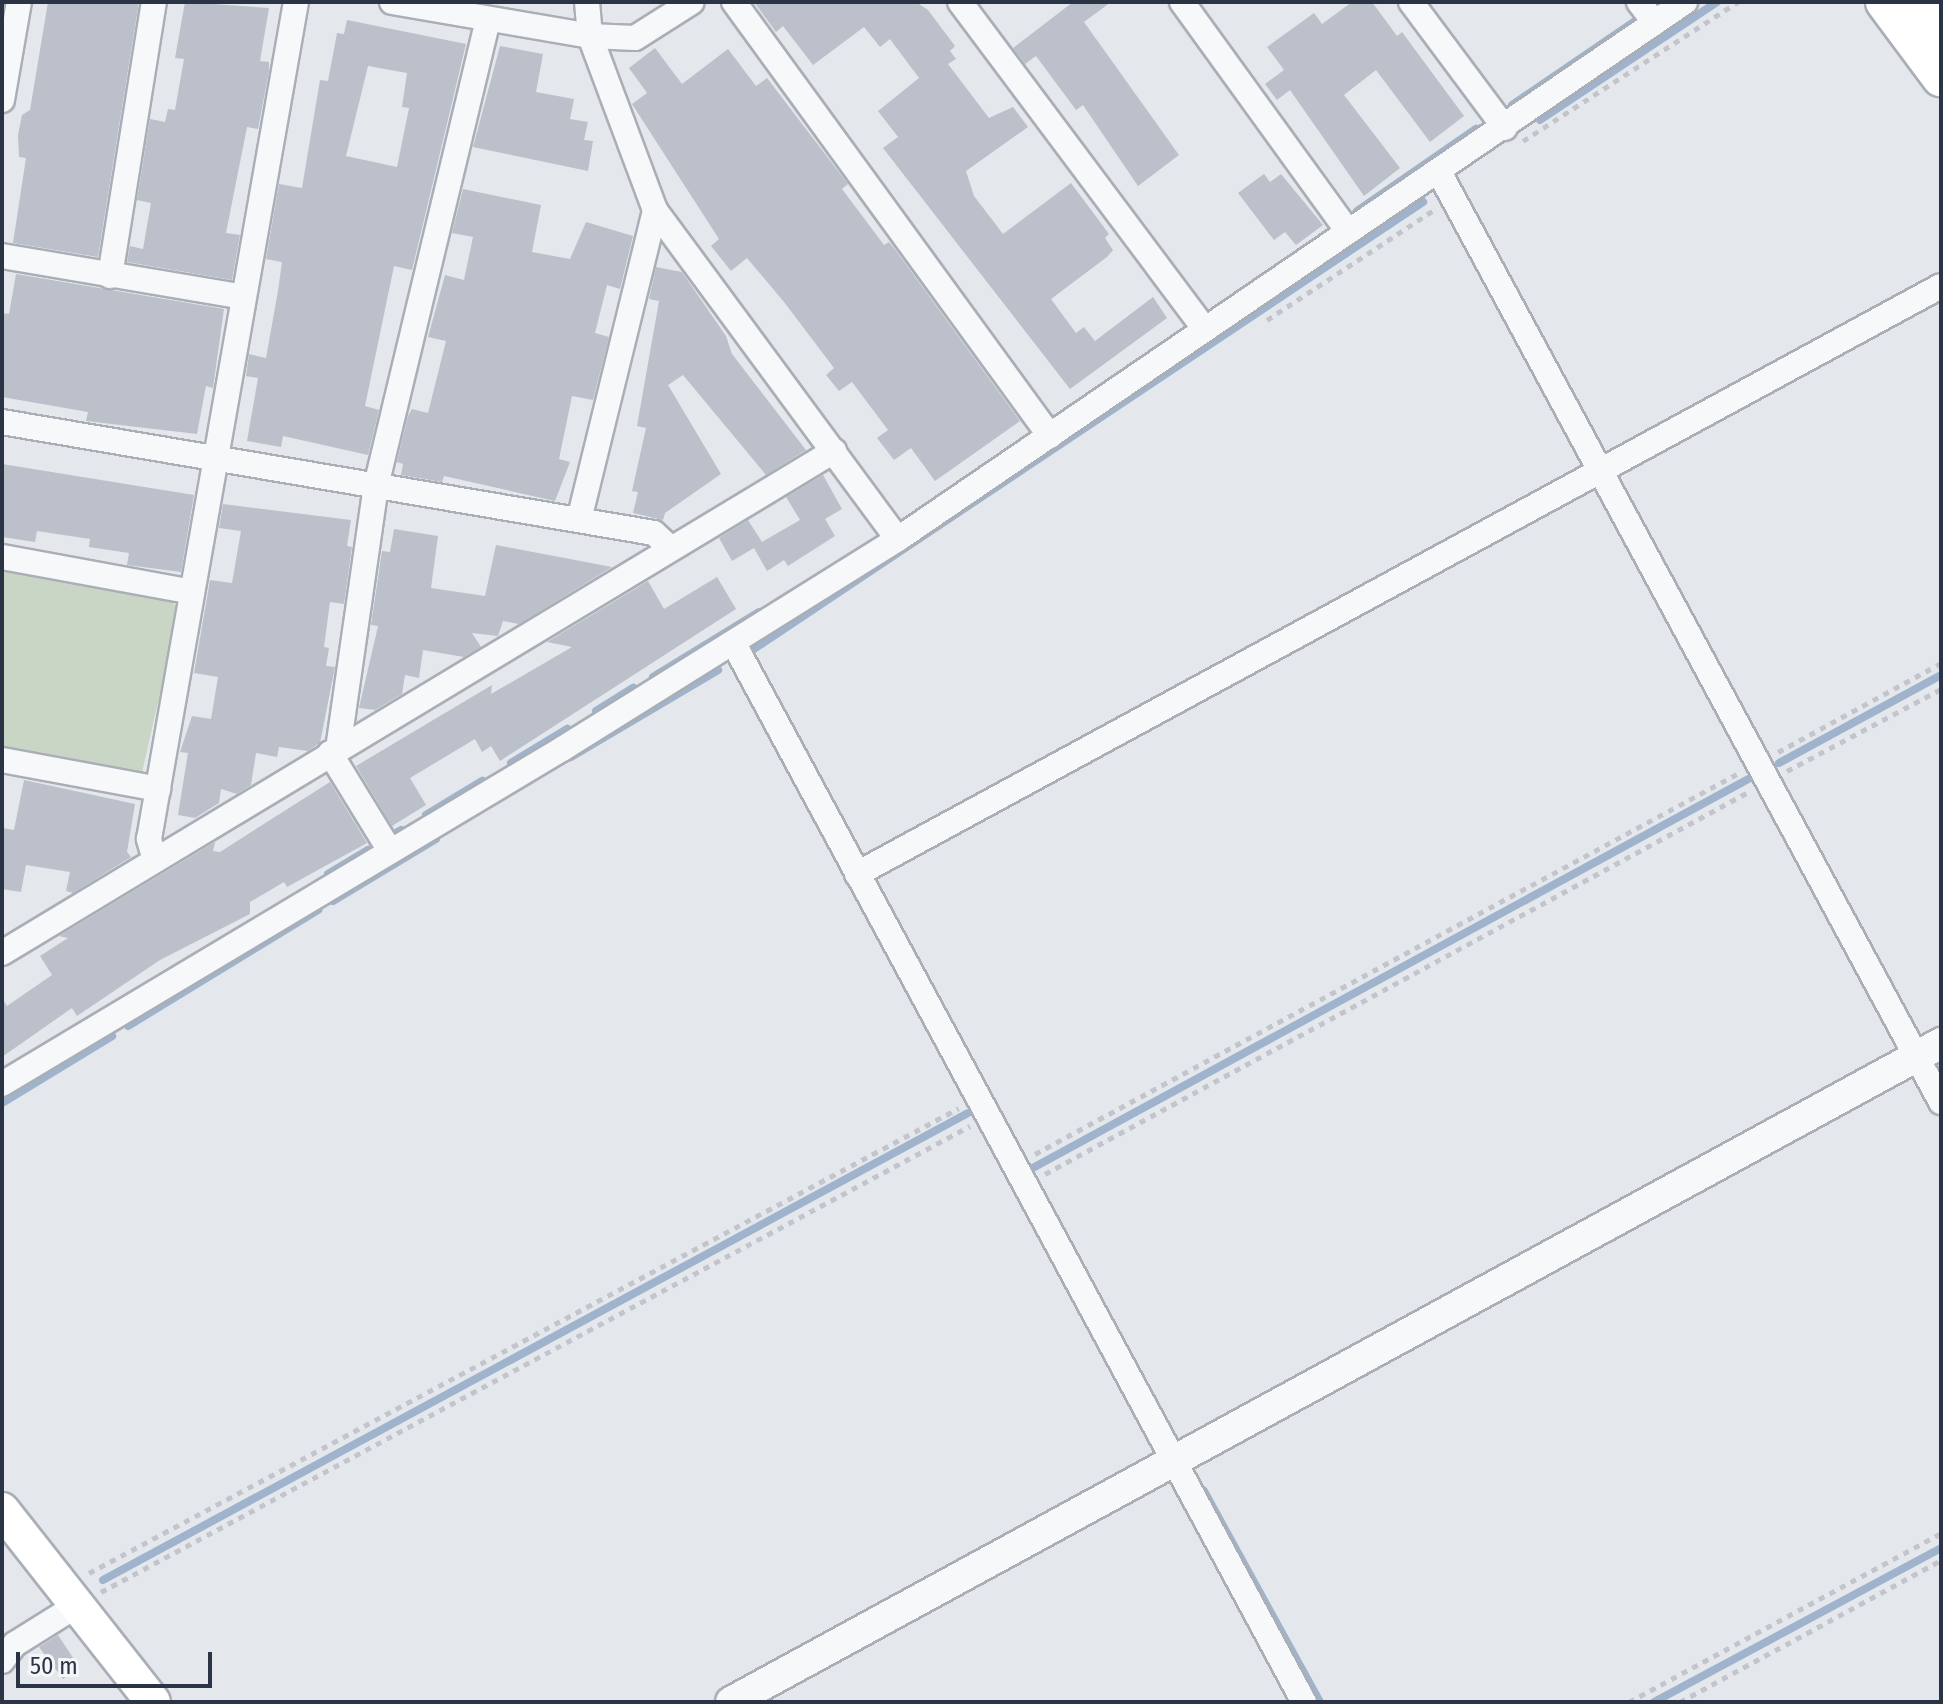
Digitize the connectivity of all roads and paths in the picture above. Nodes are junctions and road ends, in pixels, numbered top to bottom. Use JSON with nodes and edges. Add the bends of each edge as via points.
{"nodes":[{"id":1,"x":19,"y":2,"type":"edge"},
{"id":2,"x":154,"y":2,"type":"edge"},
{"id":3,"x":296,"y":2,"type":"edge"},
{"id":4,"x":392,"y":2,"type":"edge"},
{"id":5,"x":587,"y":2,"type":"edge"},
{"id":6,"x":692,"y":2,"type":"edge"},
{"id":7,"x":734,"y":2,"type":"edge"},
{"id":8,"x":960,"y":2,"type":"edge"},
{"id":9,"x":1182,"y":2,"type":"edge"},
{"id":10,"x":1411,"y":2,"type":"edge"},
{"id":11,"x":1639,"y":2,"type":"edge"},
{"id":12,"x":1685,"y":2,"type":"edge"},
{"id":13,"x":1885,"y":2,"type":"edge"},
{"id":14,"x":1923,"y":2,"type":"edge"},
{"id":15,"x":488,"y":19,"type":"junction"},
{"id":16,"x":1655,"y":23,"type":"junction"},
{"id":17,"x":1941,"y":26,"type":"edge"},
{"id":18,"x":590,"y":36,"type":"junction"},
{"id":19,"x":1941,"y":77,"type":"edge"},
{"id":20,"x":2,"y":100,"type":"edge"},
{"id":21,"x":1505,"y":128,"type":"junction"},
{"id":22,"x":1439,"y":172,"type":"junction"},
{"id":23,"x":655,"y":210,"type":"junction"},
{"id":24,"x":1347,"y":230,"type":"junction"},
{"id":25,"x":2,"y":256,"type":"edge"},
{"id":26,"x":110,"y":276,"type":"junction"},
{"id":27,"x":1941,"y":286,"type":"edge"},
{"id":28,"x":244,"y":297,"type":"junction"},
{"id":29,"x":1205,"y":330,"type":"junction"},
{"id":30,"x":2,"y":422,"type":"edge"},
{"id":31,"x":1050,"y":436,"type":"junction"},
{"id":32,"x":834,"y":451,"type":"junction"},
{"id":33,"x":216,"y":458,"type":"junction"},
{"id":34,"x":1604,"y":471,"type":"junction"},
{"id":35,"x":376,"y":486,"type":"junction"},
{"id":36,"x":579,"y":520,"type":"junction"},
{"id":37,"x":898,"y":539,"type":"junction"},
{"id":38,"x":670,"y":548,"type":"junction"},
{"id":39,"x":2,"y":557,"type":"edge"},
{"id":40,"x":192,"y":592,"type":"junction"},
{"id":41,"x":734,"y":644,"type":"junction"},
{"id":42,"x":1941,"y":663,"type":"edge"},
{"id":43,"x":1941,"y":689,"type":"edge"},
{"id":44,"x":334,"y":751,"type":"junction"},
{"id":45,"x":2,"y":760,"type":"edge"},
{"id":46,"x":1762,"y":772,"type":"junction"},
{"id":47,"x":158,"y":789,"type":"junction"},
{"id":48,"x":390,"y":851,"type":"junction"},
{"id":49,"x":154,"y":857,"type":"junction"},
{"id":50,"x":857,"y":874,"type":"junction"},
{"id":51,"x":2,"y":953,"type":"edge"},
{"id":52,"x":1929,"y":1050,"type":"edge"},
{"id":53,"x":2,"y":1084,"type":"edge"},
{"id":54,"x":1941,"y":1102,"type":"edge"},
{"id":55,"x":982,"y":1107,"type":"junction"},
{"id":56,"x":1018,"y":1175,"type":"junction"},
{"id":57,"x":1172,"y":1463,"type":"junction"},
{"id":58,"x":2,"y":1510,"type":"edge"},
{"id":59,"x":1941,"y":1533,"type":"edge"},
{"id":60,"x":1941,"y":1560,"type":"edge"},
{"id":61,"x":72,"y":1595,"type":"junction"},
{"id":62,"x":2,"y":1661,"type":"edge"},
{"id":63,"x":153,"y":1702,"type":"edge"},
{"id":64,"x":731,"y":1702,"type":"edge"},
{"id":65,"x":1304,"y":1702,"type":"edge"},
{"id":66,"x":1629,"y":1702,"type":"edge"},
{"id":67,"x":1680,"y":1702,"type":"edge"}],
"edges":[{"from":1,"to":20,"type":"street"},
{"from":2,"to":26,"type":"street"},
{"from":3,"to":28,"type":"street"},
{"from":4,"to":15,"type":"street"},
{"from":5,"to":18,"type":"street"},
{"from":6,"to":18,"type":"street","via":[[635,38]]},
{"from":7,"to":31,"type":"street"},
{"from":8,"to":29,"type":"street"},
{"from":9,"to":24,"type":"street"},
{"from":10,"to":21,"type":"street"},
{"from":11,"to":16,"type":"street"},
{"from":12,"to":16,"type":"street"},
{"from":13,"to":19,"type":"main road"},
{"from":14,"to":17,"type":"main road"},
{"from":15,"to":18,"type":"street"},
{"from":15,"to":35,"type":"street"},
{"from":16,"to":21,"type":"street"},
{"from":18,"to":23,"type":"street"},
{"from":21,"to":22,"type":"street"},
{"from":22,"to":24,"type":"street"},
{"from":22,"to":34,"type":"street"},
{"from":23,"to":32,"type":"street"},
{"from":23,"to":36,"type":"street"},
{"from":24,"to":29,"type":"street"},
{"from":25,"to":26,"type":"street"},
{"from":26,"to":28,"type":"street"},
{"from":27,"to":34,"type":"street"},
{"from":28,"to":33,"type":"street"},
{"from":29,"to":31,"type":"street"},
{"from":30,"to":33,"type":"street"},
{"from":31,"to":37,"type":"street"},
{"from":32,"to":37,"type":"street"},
{"from":32,"to":38,"type":"street"},
{"from":33,"to":35,"type":"street"},
{"from":33,"to":40,"type":"street"},
{"from":34,"to":46,"type":"street"},
{"from":34,"to":50,"type":"street"},
{"from":35,"to":36,"type":"street"},
{"from":35,"to":44,"type":"street"},
{"from":36,"to":38,"type":"street","via":[[654,533]]},
{"from":37,"to":41,"type":"street"},
{"from":38,"to":44,"type":"street"},
{"from":39,"to":40,"type":"street"},
{"from":40,"to":47,"type":"street"},
{"from":41,"to":48,"type":"street"},
{"from":41,"to":50,"type":"street"},
{"from":42,"to":46,"type":"path"},
{"from":43,"to":46,"type":"path"},
{"from":44,"to":48,"type":"street"},
{"from":44,"to":49,"type":"street"},
{"from":45,"to":47,"type":"street"},
{"from":46,"to":52,"type":"street"},
{"from":46,"to":56,"type":"path"},
{"from":46,"to":56,"type":"path"},
{"from":47,"to":49,"type":"street","via":[[149,839]]},
{"from":48,"to":53,"type":"street"},
{"from":49,"to":51,"type":"street"},
{"from":50,"to":55,"type":"street"},
{"from":52,"to":54,"type":"street"},
{"from":52,"to":57,"type":"street"},
{"from":55,"to":56,"type":"street"},
{"from":55,"to":61,"type":"path"},
{"from":55,"to":61,"type":"path"},
{"from":56,"to":57,"type":"street"},
{"from":57,"to":64,"type":"street"},
{"from":57,"to":65,"type":"street"},
{"from":58,"to":61,"type":"main road"},
{"from":59,"to":66,"type":"path"},
{"from":60,"to":67,"type":"path"},
{"from":61,"to":62,"type":"street"},
{"from":61,"to":63,"type":"main road"}]}
